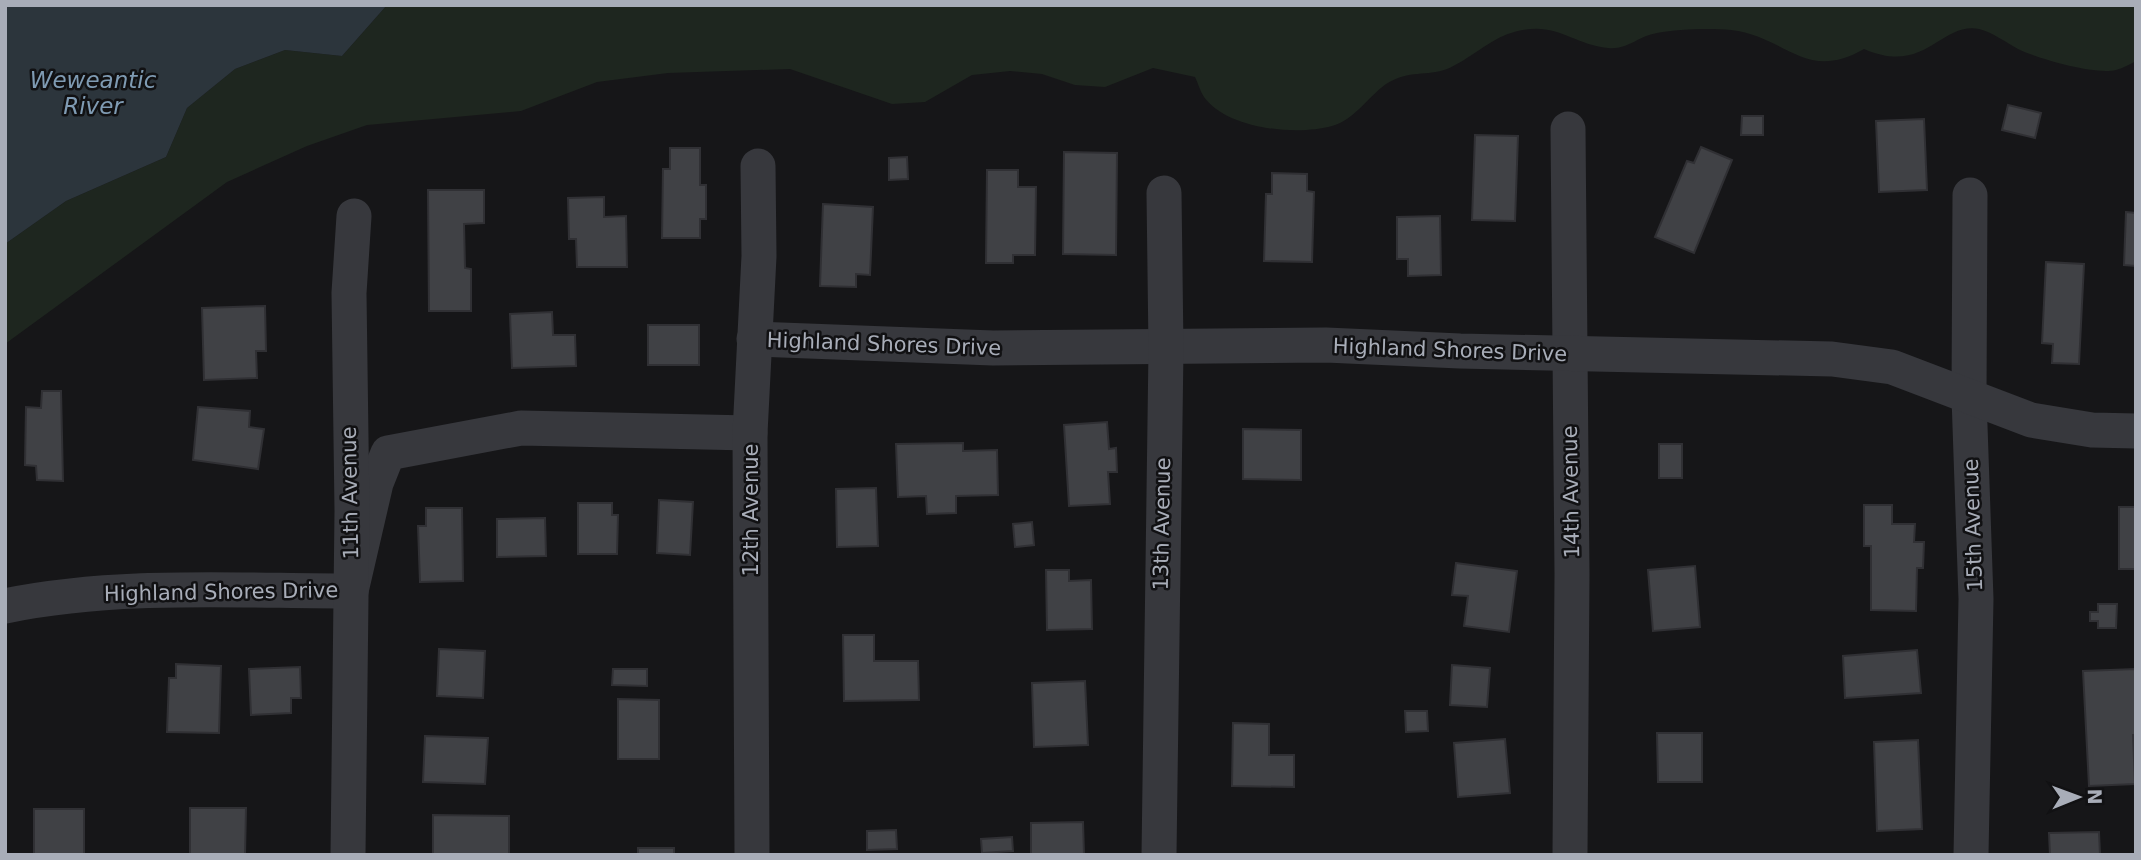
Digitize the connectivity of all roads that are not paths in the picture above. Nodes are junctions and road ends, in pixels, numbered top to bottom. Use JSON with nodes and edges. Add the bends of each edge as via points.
{"nodes":[{"id":1,"x":1568,"y":129,"type":"dead end"},
{"id":2,"x":758,"y":166,"type":"dead end"},
{"id":3,"x":1164,"y":193,"type":"dead end"},
{"id":4,"x":1970,"y":195,"type":"dead end"},
{"id":5,"x":354,"y":216,"type":"dead end"},
{"id":6,"x":754,"y":338,"type":"junction"},
{"id":7,"x":1166,"y":349,"type":"junction"},
{"id":8,"x":1570,"y":354,"type":"junction"},
{"id":9,"x":1969,"y":397,"type":"junction"},
{"id":10,"x":2136,"y":431,"type":"edge"},
{"id":11,"x":750,"y":433,"type":"junction"},
{"id":12,"x":351,"y":591,"type":"junction"},
{"id":13,"x":5,"y":606,"type":"edge"},
{"id":14,"x":348,"y":855,"type":"edge"},
{"id":15,"x":752,"y":855,"type":"edge"},
{"id":16,"x":1159,"y":855,"type":"edge"},
{"id":17,"x":1570,"y":855,"type":"edge"},
{"id":18,"x":1971,"y":855,"type":"edge"}],
"edges":[{"from":1,"to":8,"type":"street","name":"14th Avenue"},
{"from":2,"to":6,"type":"street","name":"12th Avenue"},
{"from":3,"to":7,"type":"street","name":"13th Avenue"},
{"from":4,"to":9,"type":"street","name":"15th Avenue"},
{"from":5,"to":12,"type":"street","name":"11th Avenue","via":[[349,307]]},
{"from":6,"to":7,"type":"street","name":"Highland Shores Drive","via":[[993,348]]},
{"from":6,"to":11,"type":"street","name":"12th Avenue"},
{"from":7,"to":8,"type":"street","name":"Highland Shores Drive","via":[[1326,345]]},
{"from":7,"to":16,"type":"street","name":"13th Avenue"},
{"from":8,"to":9,"type":"street","name":"Highland Shores Drive","via":[[1832,359],[1892,367]]},
{"from":8,"to":17,"type":"street","name":"14th Avenue"},
{"from":9,"to":10,"type":"street","name":"Highland Shores Drive","via":[[2031,420],[2092,430]]},
{"from":9,"to":18,"type":"street","name":"15th Avenue","via":[[1976,599]]},
{"from":11,"to":12,"type":"street","name":"Highland Shores Drive","via":[[521,428],[388,453],[376,483]]},
{"from":11,"to":15,"type":"street","name":"12th Avenue"},
{"from":12,"to":13,"type":"street","name":"Highland Shores Drive","via":[[129,592],[56,596]]},
{"from":12,"to":14,"type":"street","name":"11th Avenue"}]}
